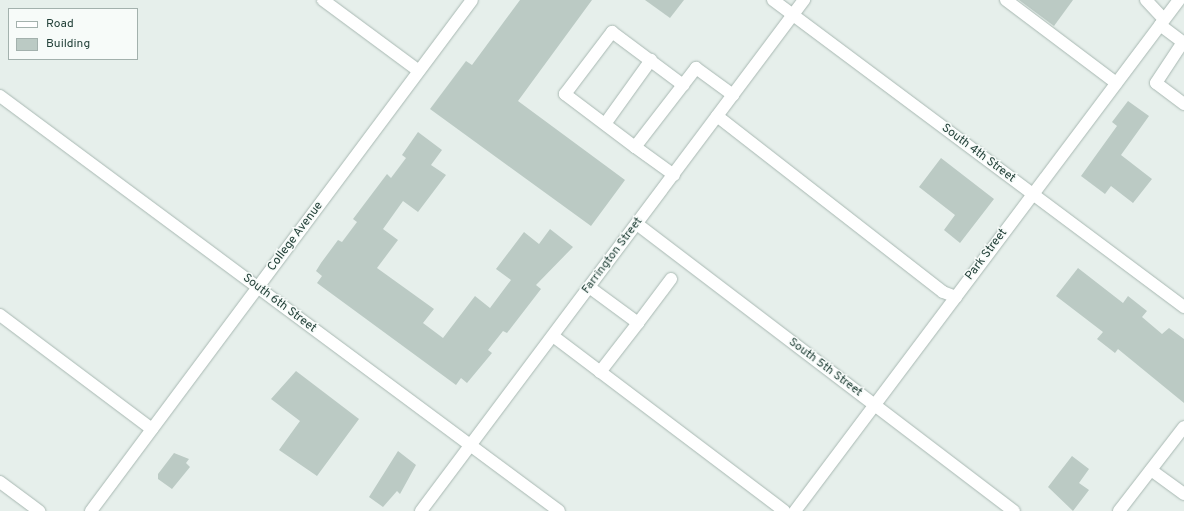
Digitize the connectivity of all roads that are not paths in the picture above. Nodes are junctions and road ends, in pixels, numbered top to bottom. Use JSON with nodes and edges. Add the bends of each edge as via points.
{"nodes":[{"id":1,"x":323,"y":0,"type":"edge"},
{"id":2,"x":472,"y":0,"type":"edge"},
{"id":3,"x":773,"y":0,"type":"edge"},
{"id":4,"x":804,"y":0,"type":"edge"},
{"id":5,"x":1006,"y":0,"type":"edge"},
{"id":6,"x":1146,"y":0,"type":"edge"},
{"id":7,"x":1179,"y":0,"type":"edge"},
{"id":8,"x":793,"y":15,"type":"junction"},
{"id":9,"x":1162,"y":22,"type":"junction"},
{"id":10,"x":1183,"y":43,"type":"edge"},
{"id":11,"x":650,"y":60,"type":"junction"},
{"id":12,"x":419,"y":71,"type":"junction"},
{"id":13,"x":1116,"y":83,"type":"junction"},
{"id":14,"x":683,"y":84,"type":"junction"},
{"id":15,"x":733,"y":95,"type":"junction"},
{"id":16,"x":0,"y":96,"type":"edge"},
{"id":17,"x":1184,"y":104,"type":"edge"},
{"id":18,"x":717,"y":116,"type":"junction"},
{"id":19,"x":605,"y":124,"type":"junction"},
{"id":20,"x":636,"y":147,"type":"junction"},
{"id":21,"x":674,"y":175,"type":"junction"},
{"id":22,"x":1032,"y":195,"type":"junction"},
{"id":23,"x":637,"y":224,"type":"junction"},
{"id":24,"x":671,"y":279,"type":"dead end"},
{"id":25,"x":589,"y":287,"type":"junction"},
{"id":26,"x":258,"y":288,"type":"junction"},
{"id":27,"x":956,"y":297,"type":"junction"},
{"id":28,"x":1184,"y":307,"type":"edge"},
{"id":29,"x":0,"y":315,"type":"edge"},
{"id":30,"x":638,"y":323,"type":"junction"},
{"id":31,"x":553,"y":336,"type":"junction"},
{"id":32,"x":600,"y":372,"type":"junction"},
{"id":33,"x":874,"y":405,"type":"junction"},
{"id":34,"x":1184,"y":427,"type":"edge"},
{"id":35,"x":152,"y":429,"type":"junction"},
{"id":36,"x":469,"y":447,"type":"junction"},
{"id":37,"x":1151,"y":470,"type":"junction"},
{"id":38,"x":0,"y":482,"type":"edge"},
{"id":39,"x":1184,"y":494,"type":"edge"},
{"id":40,"x":39,"y":511,"type":"edge"},
{"id":41,"x":90,"y":511,"type":"edge"},
{"id":42,"x":422,"y":511,"type":"edge"},
{"id":43,"x":558,"y":511,"type":"edge"},
{"id":44,"x":784,"y":511,"type":"edge"},
{"id":45,"x":795,"y":511,"type":"edge"},
{"id":46,"x":1014,"y":511,"type":"edge"},
{"id":47,"x":1119,"y":511,"type":"edge"}],
"edges":[{"from":1,"to":12,"type":"street"},
{"from":2,"to":12,"type":"street","name":"College Avenue"},
{"from":3,"to":8,"type":"street","name":"South 4th Street"},
{"from":4,"to":8,"type":"street","name":"Farrington Street"},
{"from":5,"to":13,"type":"street"},
{"from":6,"to":9,"type":"street"},
{"from":7,"to":9,"type":"street","name":"Park Street"},
{"from":8,"to":15,"type":"street","name":"Farrington Street"},
{"from":8,"to":22,"type":"street","name":"South 4th Street"},
{"from":9,"to":10,"type":"street"},
{"from":9,"to":13,"type":"street","name":"Park Street"},
{"from":10,"to":17,"type":"street","via":[[1156,83]]},
{"from":11,"to":14,"type":"street"},
{"from":11,"to":19,"type":"street"},
{"from":11,"to":19,"type":"street","via":[[612,32],[565,94]]},
{"from":12,"to":26,"type":"street","name":"College Avenue"},
{"from":13,"to":22,"type":"street","name":"Park Street"},
{"from":14,"to":15,"type":"street","via":[[696,68]]},
{"from":14,"to":20,"type":"street"},
{"from":15,"to":18,"type":"street","name":"Farrington Street"},
{"from":16,"to":26,"type":"street","name":"South 6th Street"},
{"from":18,"to":21,"type":"street","name":"Farrington Street"},
{"from":18,"to":27,"type":"street","via":[[942,292]]},
{"from":19,"to":20,"type":"street"},
{"from":20,"to":21,"type":"street"},
{"from":21,"to":23,"type":"street","name":"Farrington Street"},
{"from":22,"to":27,"type":"street","name":"Park Street"},
{"from":22,"to":28,"type":"street","name":"South 4th Street"},
{"from":23,"to":25,"type":"street","name":"Farrington Street"},
{"from":23,"to":33,"type":"street","name":"South 5th Street"},
{"from":24,"to":30,"type":"street"},
{"from":25,"to":30,"type":"street"},
{"from":25,"to":31,"type":"street","name":"Farrington Street"},
{"from":26,"to":35,"type":"street","name":"College Avenue"},
{"from":26,"to":36,"type":"street","name":"South 6th Street"},
{"from":27,"to":33,"type":"street","name":"Park Street"},
{"from":29,"to":35,"type":"street"},
{"from":30,"to":32,"type":"street"},
{"from":31,"to":32,"type":"street"},
{"from":31,"to":36,"type":"street","name":"Farrington Street"},
{"from":32,"to":44,"type":"street"},
{"from":33,"to":45,"type":"street","name":"Park Street"},
{"from":33,"to":46,"type":"street","name":"South 5th Street"},
{"from":34,"to":37,"type":"street"},
{"from":35,"to":41,"type":"street","name":"College Avenue"},
{"from":36,"to":42,"type":"street","name":"Farrington Street"},
{"from":36,"to":43,"type":"street","name":"South 6th Street"},
{"from":37,"to":39,"type":"street"},
{"from":37,"to":47,"type":"street"},
{"from":38,"to":40,"type":"street"}]}
